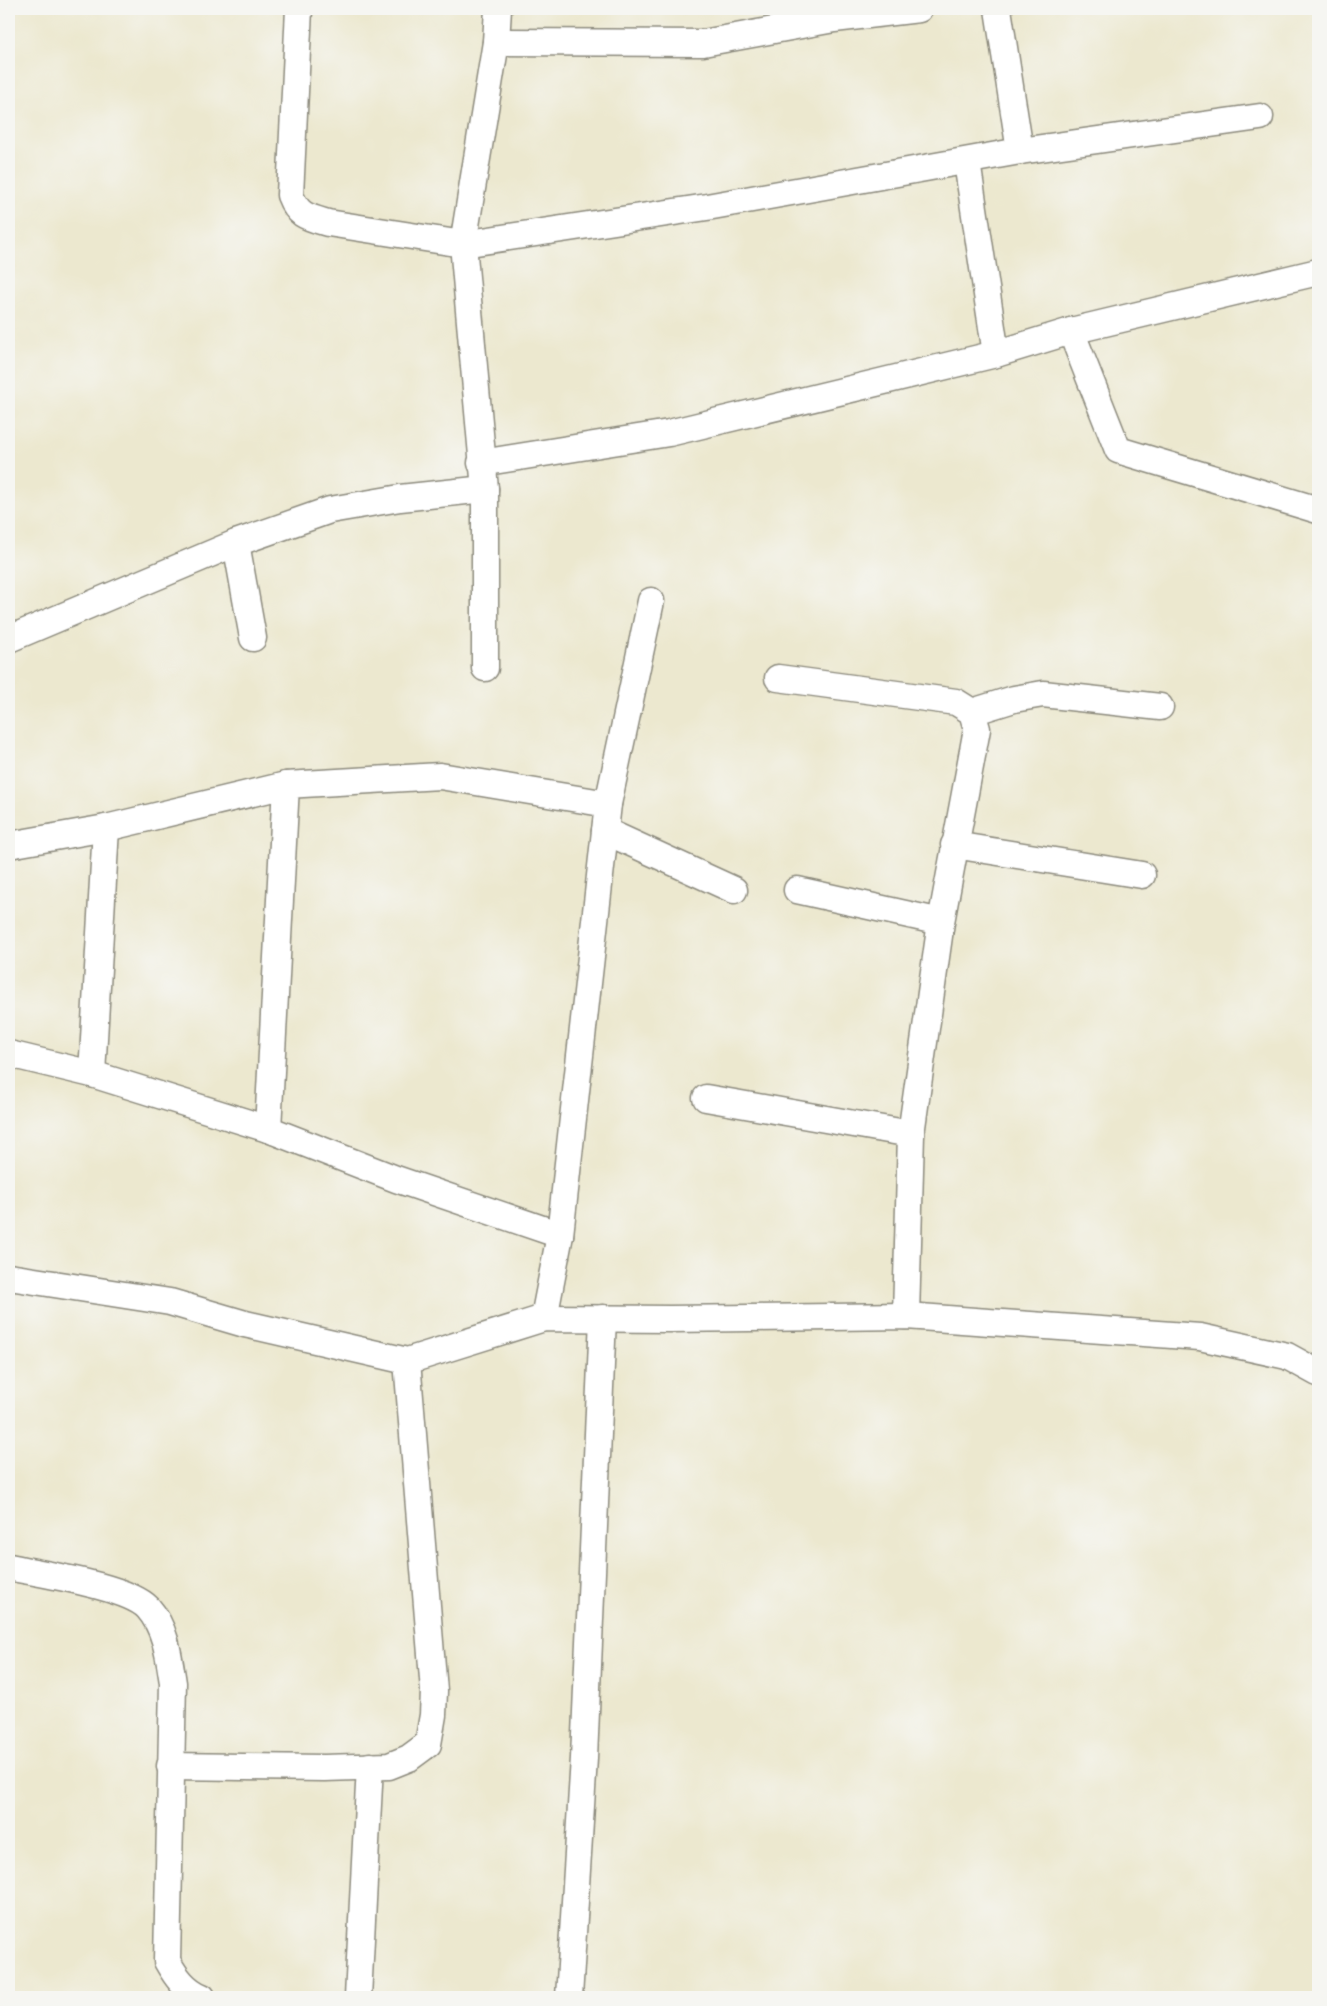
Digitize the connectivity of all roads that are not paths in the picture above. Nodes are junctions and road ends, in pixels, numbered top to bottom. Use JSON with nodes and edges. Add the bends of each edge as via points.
{"nodes":[{"id":1,"x":299,"y":9,"type":"edge"},
{"id":2,"x":498,"y":9,"type":"edge"},
{"id":3,"x":919,"y":9,"type":"edge"},
{"id":4,"x":998,"y":9,"type":"edge"},
{"id":5,"x":834,"y":14,"type":"edge"},
{"id":6,"x":496,"y":42,"type":"junction"},
{"id":7,"x":1260,"y":118,"type":"dead end"},
{"id":8,"x":1020,"y":151,"type":"junction"},
{"id":9,"x":967,"y":162,"type":"junction"},
{"id":10,"x":463,"y":244,"type":"junction"},
{"id":11,"x":1318,"y":272,"type":"edge"},
{"id":12,"x":1071,"y":331,"type":"junction"},
{"id":13,"x":996,"y":354,"type":"junction"},
{"id":14,"x":481,"y":463,"type":"junction"},
{"id":15,"x":485,"y":489,"type":"junction"},
{"id":16,"x":1318,"y":510,"type":"edge"},
{"id":17,"x":236,"y":543,"type":"junction"},
{"id":18,"x":651,"y":601,"type":"dead end"},
{"id":19,"x":253,"y":638,"type":"dead end"},
{"id":20,"x":9,"y":639,"type":"edge"},
{"id":21,"x":485,"y":668,"type":"dead end"},
{"id":22,"x":778,"y":678,"type":"dead end"},
{"id":23,"x":1160,"y":706,"type":"dead end"},
{"id":24,"x":972,"y":712,"type":"junction"},
{"id":25,"x":286,"y":785,"type":"junction"},
{"id":26,"x":608,"y":804,"type":"junction"},
{"id":27,"x":106,"y":828,"type":"junction"},
{"id":28,"x":605,"y":831,"type":"junction"},
{"id":29,"x":9,"y":845,"type":"edge"},
{"id":30,"x":954,"y":845,"type":"junction"},
{"id":31,"x":1142,"y":875,"type":"dead end"},
{"id":32,"x":734,"y":890,"type":"dead end"},
{"id":33,"x":797,"y":890,"type":"dead end"},
{"id":34,"x":941,"y":922,"type":"junction"},
{"id":35,"x":9,"y":1054,"type":"edge"},
{"id":36,"x":92,"y":1074,"type":"junction"},
{"id":37,"x":706,"y":1098,"type":"dead end"},
{"id":38,"x":268,"y":1130,"type":"junction"},
{"id":39,"x":911,"y":1134,"type":"junction"},
{"id":40,"x":560,"y":1235,"type":"junction"},
{"id":41,"x":9,"y":1277,"type":"edge"},
{"id":42,"x":906,"y":1316,"type":"junction"},
{"id":43,"x":544,"y":1318,"type":"junction"},
{"id":44,"x":604,"y":1318,"type":"junction"},
{"id":45,"x":407,"y":1361,"type":"junction"},
{"id":46,"x":1318,"y":1373,"type":"edge"},
{"id":47,"x":9,"y":1567,"type":"edge"},
{"id":48,"x":170,"y":1766,"type":"junction"},
{"id":49,"x":370,"y":1766,"type":"junction"},
{"id":50,"x":202,"y":1997,"type":"edge"},
{"id":51,"x":358,"y":1997,"type":"edge"},
{"id":52,"x":569,"y":1997,"type":"edge"}],
"edges":[{"from":1,"to":10,"type":"street","via":[[290,195],[296,209],[309,218],[328,223]]},
{"from":2,"to":6,"type":"street"},
{"from":3,"to":5,"type":"street"},
{"from":4,"to":8,"type":"street"},
{"from":5,"to":6,"type":"street","via":[[703,43]]},
{"from":6,"to":10,"type":"street"},
{"from":7,"to":8,"type":"street"},
{"from":8,"to":9,"type":"street"},
{"from":9,"to":10,"type":"street","via":[[707,208]]},
{"from":9,"to":13,"type":"street"},
{"from":10,"to":14,"type":"street"},
{"from":11,"to":12,"type":"street"},
{"from":12,"to":13,"type":"street"},
{"from":12,"to":16,"type":"street","via":[[1118,450]]},
{"from":13,"to":14,"type":"street","via":[[669,433]]},
{"from":14,"to":15,"type":"street"},
{"from":15,"to":17,"type":"street","via":[[330,510]]},
{"from":15,"to":21,"type":"street"},
{"from":17,"to":19,"type":"street"},
{"from":17,"to":20,"type":"street"},
{"from":18,"to":26,"type":"street"},
{"from":22,"to":24,"type":"street","via":[[956,702]]},
{"from":23,"to":24,"type":"street","via":[[1043,694]]},
{"from":24,"to":30,"type":"street","via":[[978,729]]},
{"from":25,"to":26,"type":"street","via":[[440,776]]},
{"from":25,"to":27,"type":"street"},
{"from":25,"to":38,"type":"street"},
{"from":26,"to":28,"type":"street"},
{"from":27,"to":29,"type":"street"},
{"from":27,"to":36,"type":"street"},
{"from":28,"to":32,"type":"street"},
{"from":28,"to":40,"type":"street"},
{"from":30,"to":31,"type":"street"},
{"from":30,"to":34,"type":"street"},
{"from":33,"to":34,"type":"street"},
{"from":34,"to":39,"type":"street"},
{"from":35,"to":36,"type":"street"},
{"from":36,"to":38,"type":"street"},
{"from":37,"to":39,"type":"street"},
{"from":38,"to":40,"type":"street","via":[[396,1179]]},
{"from":39,"to":42,"type":"street"},
{"from":40,"to":43,"type":"street"},
{"from":41,"to":45,"type":"street","via":[[170,1302],[245,1324]]},
{"from":42,"to":44,"type":"street"},
{"from":42,"to":46,"type":"street","via":[[1200,1337],[1287,1356]]},
{"from":43,"to":44,"type":"street"},
{"from":43,"to":45,"type":"street"},
{"from":44,"to":52,"type":"street"},
{"from":45,"to":49,"type":"street","via":[[434,1691],[433,1715],[428,1744],[403,1761],[389,1766]]},
{"from":47,"to":48,"type":"street","via":[[123,1593],[147,1607],[159,1624],[168,1650],[172,1683]]},
{"from":48,"to":49,"type":"street"},
{"from":48,"to":50,"type":"street","via":[[167,1961],[178,1980]]},
{"from":49,"to":51,"type":"street"}]}
